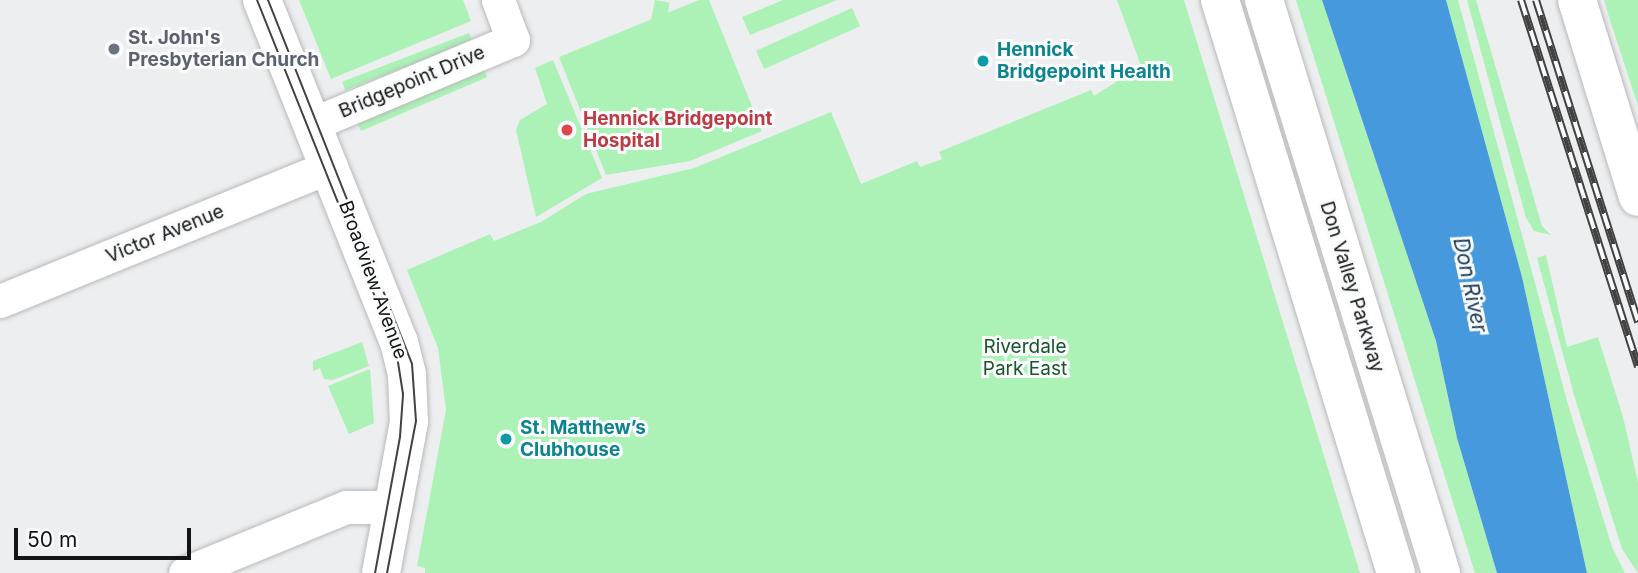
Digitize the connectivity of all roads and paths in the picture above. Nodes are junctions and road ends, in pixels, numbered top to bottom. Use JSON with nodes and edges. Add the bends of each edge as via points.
{"nodes":[{"id":1,"x":262,"y":0,"type":"edge"},
{"id":2,"x":498,"y":0,"type":"edge"},
{"id":3,"x":1220,"y":0,"type":"edge"},
{"id":4,"x":1264,"y":0,"type":"edge"},
{"id":5,"x":1577,"y":0,"type":"edge"},
{"id":6,"x":312,"y":124,"type":"junction"},
{"id":7,"x":330,"y":166,"type":"junction"},
{"id":8,"x":1638,"y":197,"type":"edge"},
{"id":9,"x":0,"y":301,"type":"edge"},
{"id":10,"x":394,"y":507,"type":"junction"},
{"id":11,"x":185,"y":573,"type":"edge"},
{"id":12,"x":381,"y":573,"type":"edge"},
{"id":13,"x":1396,"y":573,"type":"edge"},
{"id":14,"x":1441,"y":573,"type":"edge"}],
"edges":[{"from":1,"to":6,"type":"main road","name":"Broadview Avenue"},
{"from":2,"to":6,"type":"street","name":"Bridgepoint Drive","via":[[513,40]]},
{"from":3,"to":13,"type":"main road"},
{"from":4,"to":14,"type":"main road","name":"Don Valley Parkway"},
{"from":5,"to":8,"type":"main road"},
{"from":6,"to":7,"type":"main road","name":"Broadview Avenue"},
{"from":7,"to":9,"type":"street","name":"Victor Avenue"},
{"from":7,"to":10,"type":"main road","name":"Broadview Avenue","via":[[399,342],[407,375],[409,422]]},
{"from":10,"to":11,"type":"street","via":[[346,507]]},
{"from":10,"to":12,"type":"main road","name":"Broadview Avenue"}]}
